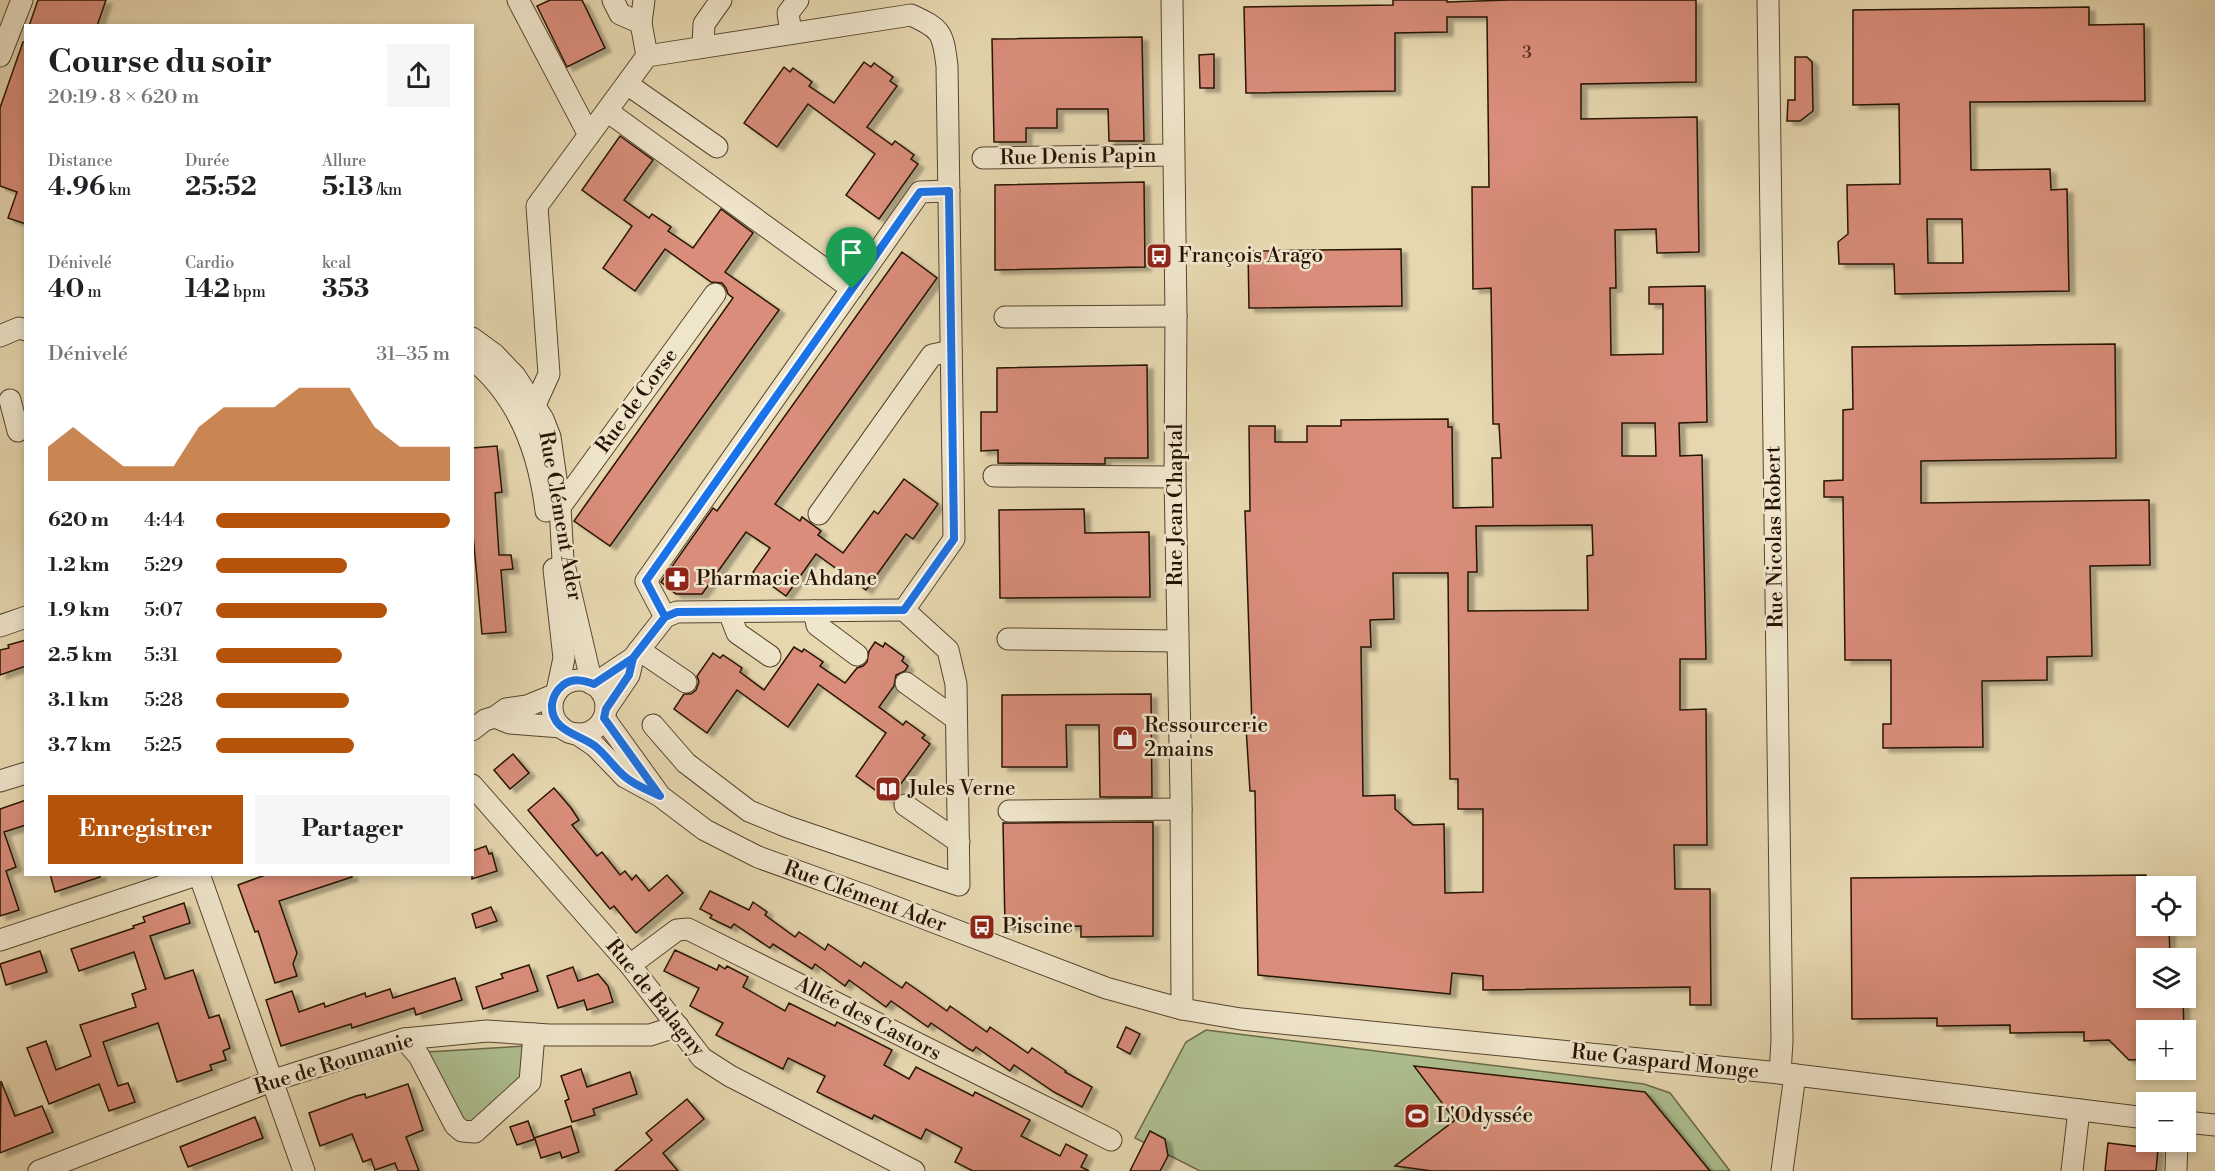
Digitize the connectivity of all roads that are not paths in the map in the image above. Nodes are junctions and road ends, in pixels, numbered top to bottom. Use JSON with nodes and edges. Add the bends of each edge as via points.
{"nodes":[{"id":1,"x":22,"y":0,"type":"edge"},
{"id":2,"x":518,"y":0,"type":"edge"},
{"id":3,"x":613,"y":0,"type":"edge"},
{"id":4,"x":644,"y":0,"type":"edge"},
{"id":5,"x":721,"y":0,"type":"edge"},
{"id":6,"x":798,"y":0,"type":"edge"},
{"id":7,"x":1172,"y":0,"type":"edge"},
{"id":8,"x":1768,"y":0,"type":"edge"},
{"id":9,"x":881,"y":10,"type":"edge"},
{"id":10,"x":641,"y":23,"type":"junction"},
{"id":11,"x":791,"y":33,"type":"junction"},
{"id":12,"x":703,"y":47,"type":"junction"},
{"id":13,"x":646,"y":56,"type":"junction"},
{"id":14,"x":0,"y":57,"type":"edge"},
{"id":15,"x":627,"y":84,"type":"junction"},
{"id":16,"x":607,"y":111,"type":"junction"},
{"id":17,"x":589,"y":135,"type":"junction"},
{"id":18,"x":717,"y":147,"type":"dead end"},
{"id":19,"x":1173,"y":156,"type":"junction"},
{"id":20,"x":983,"y":158,"type":"dead end"},
{"id":21,"x":949,"y":191,"type":"junction"},
{"id":22,"x":852,"y":289,"type":"junction"},
{"id":23,"x":715,"y":294,"type":"dead end"},
{"id":24,"x":1176,"y":316,"type":"junction"},
{"id":25,"x":1005,"y":317,"type":"dead end"},
{"id":26,"x":24,"y":330,"type":"edge"},
{"id":27,"x":0,"y":336,"type":"edge"},
{"id":28,"x":474,"y":340,"type":"edge"},
{"id":29,"x":951,"y":351,"type":"junction"},
{"id":30,"x":474,"y":361,"type":"edge"},
{"id":31,"x":12,"y":399,"type":"edge"},
{"id":32,"x":527,"y":409,"type":"junction"},
{"id":33,"x":18,"y":431,"type":"dead end"},
{"id":34,"x":994,"y":476,"type":"dead end"},
{"id":35,"x":1174,"y":477,"type":"junction"},
{"id":36,"x":560,"y":507,"type":"junction"},
{"id":37,"x":819,"y":514,"type":"dead end"},
{"id":38,"x":814,"y":610,"type":"junction"},
{"id":39,"x":904,"y":610,"type":"junction"},
{"id":40,"x":729,"y":612,"type":"junction"},
{"id":41,"x":665,"y":617,"type":"junction"},
{"id":42,"x":24,"y":618,"type":"edge"},
{"id":43,"x":0,"y":626,"type":"edge"},
{"id":44,"x":1008,"y":639,"type":"dead end"},
{"id":45,"x":1177,"y":641,"type":"junction"},
{"id":46,"x":636,"y":654,"type":"junction"},
{"id":47,"x":857,"y":655,"type":"dead end"},
{"id":48,"x":770,"y":656,"type":"dead end"},
{"id":49,"x":686,"y":682,"type":"dead end"},
{"id":50,"x":906,"y":683,"type":"dead end"},
{"id":51,"x":593,"y":684,"type":"junction"},
{"id":52,"x":556,"y":693,"type":"junction"},
{"id":53,"x":605,"y":713,"type":"junction"},
{"id":54,"x":495,"y":717,"type":"junction"},
{"id":55,"x":956,"y":719,"type":"junction"},
{"id":56,"x":653,"y":725,"type":"dead end"},
{"id":57,"x":474,"y":726,"type":"edge"},
{"id":58,"x":569,"y":731,"type":"junction"},
{"id":59,"x":24,"y":774,"type":"edge"},
{"id":60,"x":0,"y":781,"type":"edge"},
{"id":61,"x":474,"y":787,"type":"edge"},
{"id":62,"x":660,"y":796,"type":"junction"},
{"id":63,"x":905,"y":806,"type":"dead end"},
{"id":64,"x":1181,"y":809,"type":"junction"},
{"id":65,"x":1009,"y":812,"type":"dead end"},
{"id":66,"x":958,"y":842,"type":"junction"},
{"id":67,"x":193,"y":876,"type":"edge"},
{"id":68,"x":200,"y":876,"type":"edge"},
{"id":69,"x":0,"y":940,"type":"edge"},
{"id":70,"x":630,"y":965,"type":"junction"},
{"id":71,"x":1182,"y":1009,"type":"junction"},
{"id":72,"x":678,"y":1026,"type":"junction"},
{"id":73,"x":534,"y":1034,"type":"junction"},
{"id":74,"x":404,"y":1039,"type":"junction"},
{"id":75,"x":1787,"y":1074,"type":"junction"},
{"id":76,"x":271,"y":1081,"type":"junction"},
{"id":77,"x":2079,"y":1110,"type":"junction"},
{"id":78,"x":2136,"y":1117,"type":"edge"},
{"id":79,"x":2196,"y":1123,"type":"edge"},
{"id":80,"x":2215,"y":1125,"type":"edge"},
{"id":81,"x":1111,"y":1140,"type":"dead end"},
{"id":82,"x":2177,"y":1152,"type":"edge"},
{"id":83,"x":39,"y":1171,"type":"edge"},
{"id":84,"x":304,"y":1171,"type":"edge"},
{"id":85,"x":914,"y":1171,"type":"edge"},
{"id":86,"x":1782,"y":1171,"type":"edge"},
{"id":87,"x":2072,"y":1171,"type":"edge"},
{"id":88,"x":2176,"y":1171,"type":"edge"}],
"edges":[{"from":1,"to":14,"type":"street"},
{"from":2,"to":17,"type":"street"},
{"from":3,"to":10,"type":"street","via":[[620,14]]},
{"from":4,"to":10,"type":"street"},
{"from":5,"to":12,"type":"street","via":[[704,24]]},
{"from":6,"to":11,"type":"street","via":[[788,13]]},
{"from":7,"to":19,"type":"street","name":"Rue Jean Chaptal"},
{"from":8,"to":75,"type":"street","name":"Rue Nicolas Robert","via":[[1782,1041]]},
{"from":9,"to":11,"type":"street"},
{"from":9,"to":21,"type":"street","via":[[911,15],[930,24],[944,38]]},
{"from":10,"to":13,"type":"street"},
{"from":11,"to":12,"type":"street"},
{"from":12,"to":13,"type":"street"},
{"from":13,"to":15,"type":"street"},
{"from":15,"to":16,"type":"street"},
{"from":15,"to":18,"type":"street"},
{"from":16,"to":17,"type":"street"},
{"from":16,"to":22,"type":"street"},
{"from":17,"to":32,"type":"street","via":[[537,206],[549,374]]},
{"from":19,"to":20,"type":"street","name":"Rue Denis Papin"},
{"from":19,"to":24,"type":"street","name":"Rue Jean Chaptal"},
{"from":21,"to":22,"type":"street","via":[[920,192]]},
{"from":21,"to":29,"type":"street"},
{"from":22,"to":41,"type":"street","via":[[646,581]]},
{"from":23,"to":36,"type":"street","name":"Rue de Corse"},
{"from":24,"to":25,"type":"street"},
{"from":24,"to":35,"type":"street","name":"Rue Jean Chaptal"},
{"from":26,"to":27,"type":"street","via":[[18,328]]},
{"from":28,"to":32,"type":"street","name":"Rue Clément Ader","via":[[506,365]]},
{"from":29,"to":37,"type":"street","via":[[932,355]]},
{"from":29,"to":39,"type":"street","via":[[954,539]]},
{"from":30,"to":32,"type":"street","name":"Rue Clément Ader"},
{"from":31,"to":33,"type":"street"},
{"from":32,"to":36,"type":"street","name":"Rue Clément Ader","via":[[550,437]]},
{"from":32,"to":52,"type":"street","name":"Rue Clément Ader","via":[[544,493],[564,658]]},
{"from":34,"to":35,"type":"street"},
{"from":35,"to":45,"type":"street","name":"Rue Jean Chaptal"},
{"from":36,"to":51,"type":"street","name":"Rue Clément Ader","via":[[563,560]]},
{"from":38,"to":39,"type":"street"},
{"from":38,"to":40,"type":"street"},
{"from":38,"to":47,"type":"street","via":[[817,625]]},
{"from":39,"to":55,"type":"street","via":[[948,650],[956,684]]},
{"from":40,"to":41,"type":"street","via":[[677,612]]},
{"from":40,"to":48,"type":"street","via":[[737,633]]},
{"from":41,"to":46,"type":"street"},
{"from":42,"to":43,"type":"street"},
{"from":44,"to":45,"type":"street"},
{"from":45,"to":64,"type":"street","name":"Rue Jean Chaptal"},
{"from":46,"to":49,"type":"street"},
{"from":46,"to":51,"type":"street"},
{"from":46,"to":53,"type":"street","via":[[629,675]]},
{"from":50,"to":55,"type":"street"},
{"from":51,"to":52,"type":"street","via":[[577,680],[563,685]]},
{"from":51,"to":53,"type":"street","via":[[603,695]]},
{"from":52,"to":54,"type":"street","via":[[527,706],[506,709]]},
{"from":52,"to":58,"type":"street","via":[[553,716]]},
{"from":53,"to":58,"type":"street","via":[[596,728],[584,734]]},
{"from":53,"to":62,"type":"street","name":"Rue Clément Ader"},
{"from":54,"to":57,"type":"street"},
{"from":54,"to":58,"type":"street","via":[[510,723]]},
{"from":55,"to":66,"type":"street"},
{"from":56,"to":66,"type":"street","via":[[686,763],[749,811],[788,827],[959,885]]},
{"from":58,"to":62,"type":"street","name":"Rue Clément Ader","via":[[595,746],[626,777]]},
{"from":59,"to":60,"type":"street"},
{"from":61,"to":70,"type":"street","name":"Rue de Balagny"},
{"from":62,"to":71,"type":"street","name":"Rue Clément Ader","via":[[705,830],[758,857],[1106,988]]},
{"from":63,"to":66,"type":"street"},
{"from":64,"to":65,"type":"street"},
{"from":64,"to":71,"type":"street","name":"Rue Jean Chaptal"},
{"from":67,"to":69,"type":"street"},
{"from":68,"to":76,"type":"street"},
{"from":70,"to":72,"type":"street","name":"Rue de Balagny"},
{"from":70,"to":81,"type":"street","name":"Allée des Castors","via":[[677,930],[688,929]]},
{"from":71,"to":75,"type":"street","name":"Rue Gaspard Monge"},
{"from":72,"to":73,"type":"street","name":"Rue de Roumanie","via":[[650,1035]]},
{"from":72,"to":85,"type":"street","name":"Rue de Balagny","via":[[702,1059]]},
{"from":73,"to":74,"type":"street","name":"Rue de Roumanie","via":[[487,1031]]},
{"from":73,"to":74,"type":"street","via":[[530,1082],[475,1132],[462,1131],[455,1125],[418,1056]]},
{"from":74,"to":76,"type":"street","name":"Rue de Roumanie"},
{"from":75,"to":77,"type":"street","name":"Rue Gaspard Monge"},
{"from":75,"to":86,"type":"street","name":"Rue Nicolas Robert"},
{"from":76,"to":83,"type":"street","name":"Rue de Roumanie"},
{"from":76,"to":84,"type":"street"},
{"from":77,"to":78,"type":"street","name":"Rue Gaspard Monge"},
{"from":77,"to":87,"type":"street"},
{"from":79,"to":80,"type":"street"},
{"from":82,"to":88,"type":"street"}]}
